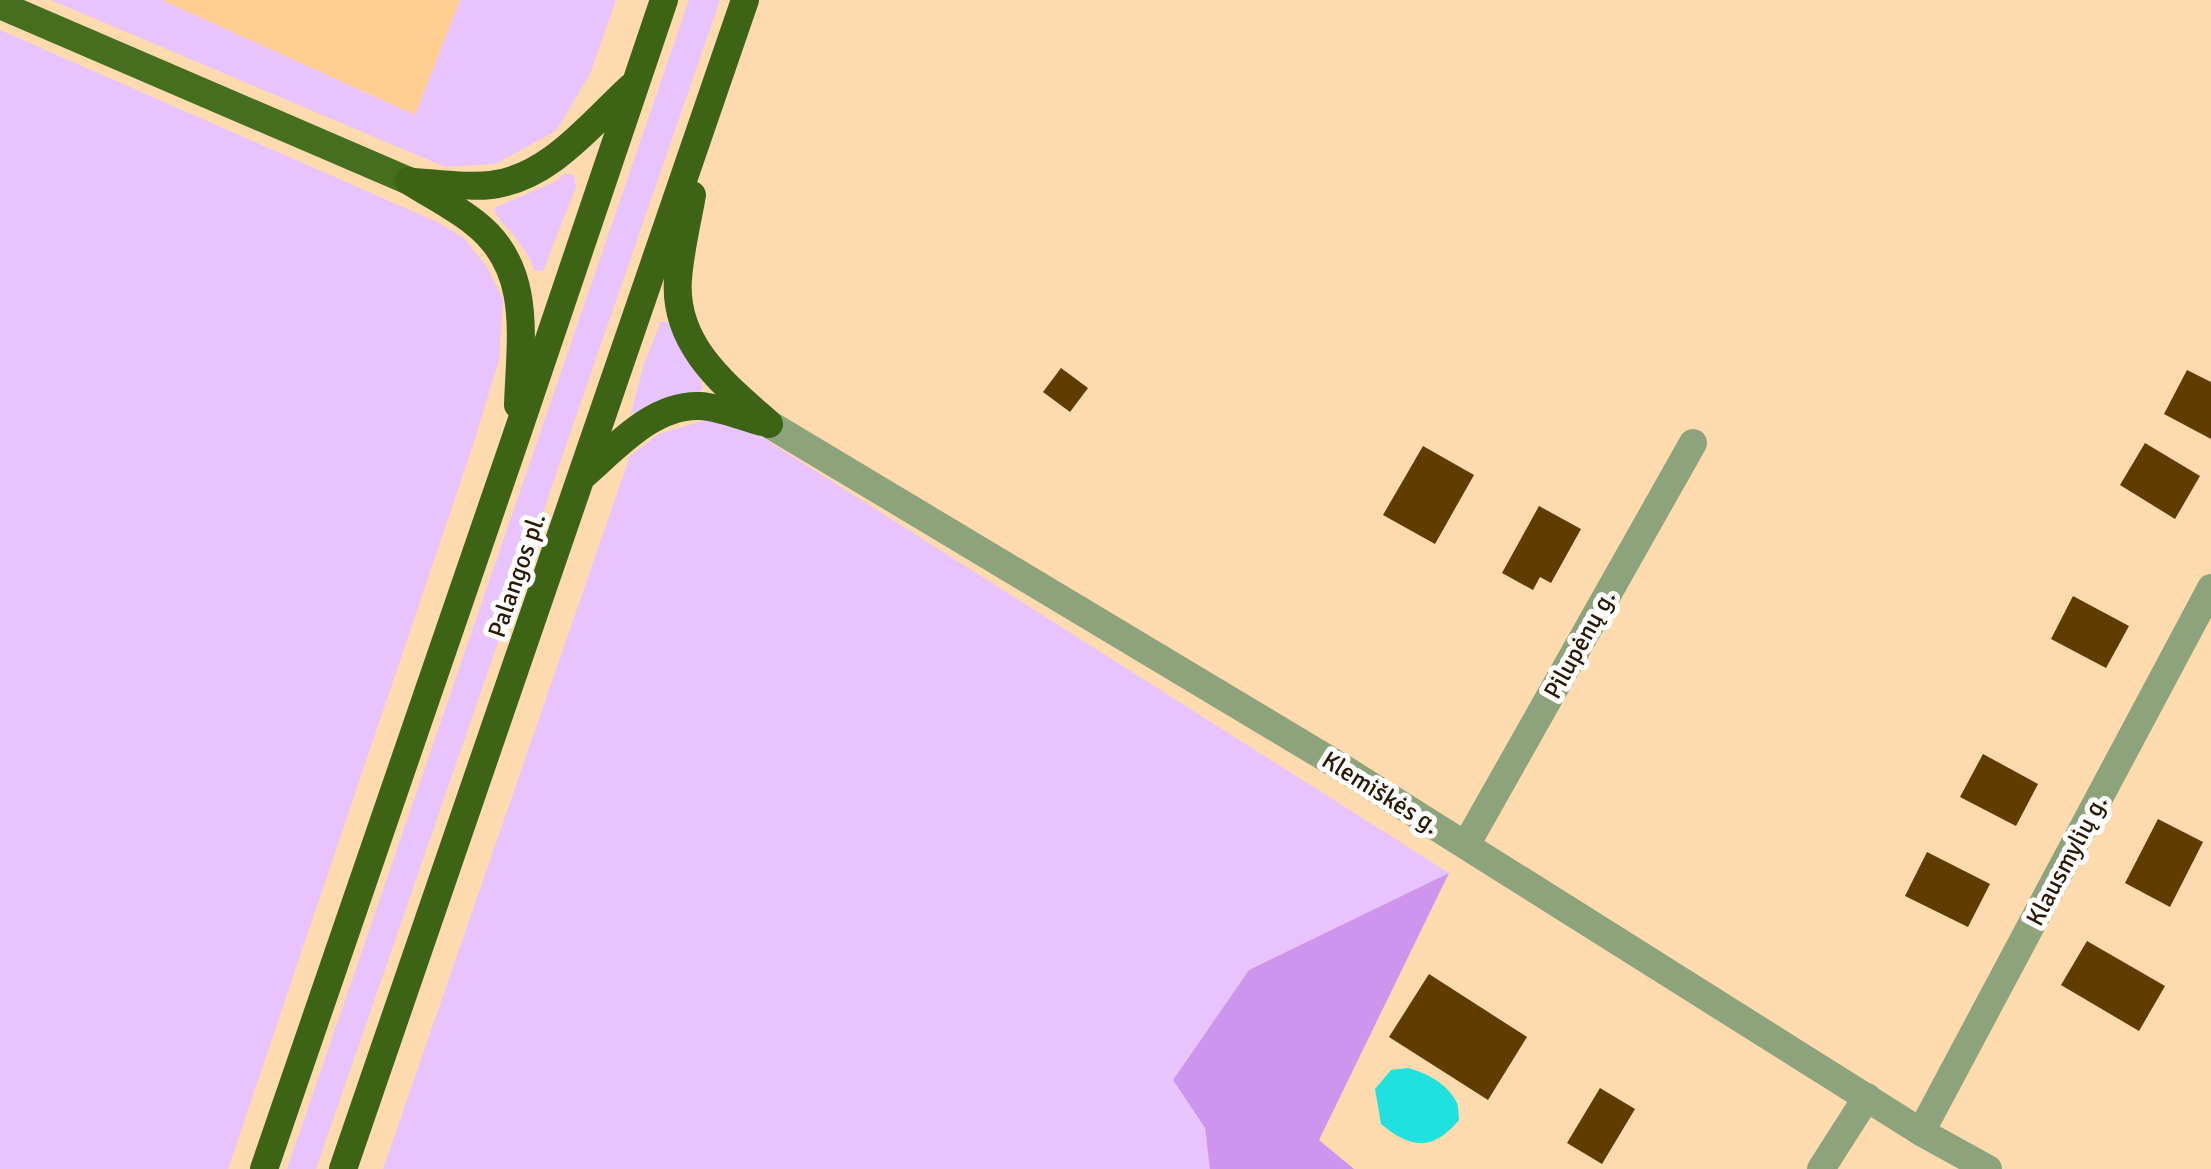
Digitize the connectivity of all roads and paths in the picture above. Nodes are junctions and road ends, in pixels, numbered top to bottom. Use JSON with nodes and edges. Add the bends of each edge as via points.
{"nodes":[{"id":1,"x":664,"y":0,"type":"edge"},
{"id":2,"x":745,"y":0,"type":"edge"},
{"id":3,"x":0,"y":5,"type":"edge"},
{"id":4,"x":635,"y":84,"type":"junction"},
{"id":5,"x":704,"y":120,"type":"junction"},
{"id":6,"x":409,"y":181,"type":"junction"},
{"id":7,"x":768,"y":424,"type":"junction"},
{"id":8,"x":516,"y":437,"type":"junction"},
{"id":9,"x":1693,"y":443,"type":"dead end"},
{"id":10,"x":582,"y":477,"type":"junction"},
{"id":11,"x":2211,"y":588,"type":"edge"},
{"id":12,"x":1466,"y":845,"type":"junction"},
{"id":13,"x":1866,"y":1098,"type":"junction"},
{"id":14,"x":1921,"y":1132,"type":"junction"},
{"id":15,"x":264,"y":1169,"type":"edge"},
{"id":16,"x":342,"y":1169,"type":"edge"},
{"id":17,"x":1821,"y":1169,"type":"edge"},
{"id":18,"x":1988,"y":1169,"type":"edge"}],
"edges":[{"from":1,"to":4,"type":"highway","name":"Palangos pl."},
{"from":2,"to":5,"type":"highway","name":"Palangos pl."},
{"from":3,"to":6,"type":"main road"},
{"from":4,"to":6,"type":"highway","via":[[543,166],[517,180]]},
{"from":4,"to":8,"type":"highway","name":"Palangos pl."},
{"from":5,"to":7,"type":"highway","via":[[678,282],[680,312],[701,359]]},
{"from":5,"to":10,"type":"highway","name":"Palangos pl."},
{"from":6,"to":8,"type":"highway","via":[[493,240],[518,285]]},
{"from":7,"to":10,"type":"highway","via":[[703,406],[681,407],[635,430]]},
{"from":7,"to":12,"type":"street","name":"Klemiškės g."},
{"from":8,"to":15,"type":"highway","name":"Palangos pl."},
{"from":9,"to":12,"type":"street","name":"Pilupėnų g."},
{"from":10,"to":16,"type":"highway","name":"Palangos pl."},
{"from":11,"to":14,"type":"street","name":"Klausmylių g."},
{"from":12,"to":13,"type":"street","name":"Klemiškės g."},
{"from":13,"to":14,"type":"street","name":"Klemiškės g."},
{"from":13,"to":17,"type":"street"},
{"from":14,"to":18,"type":"street","name":"Klemiškės g."}]}
